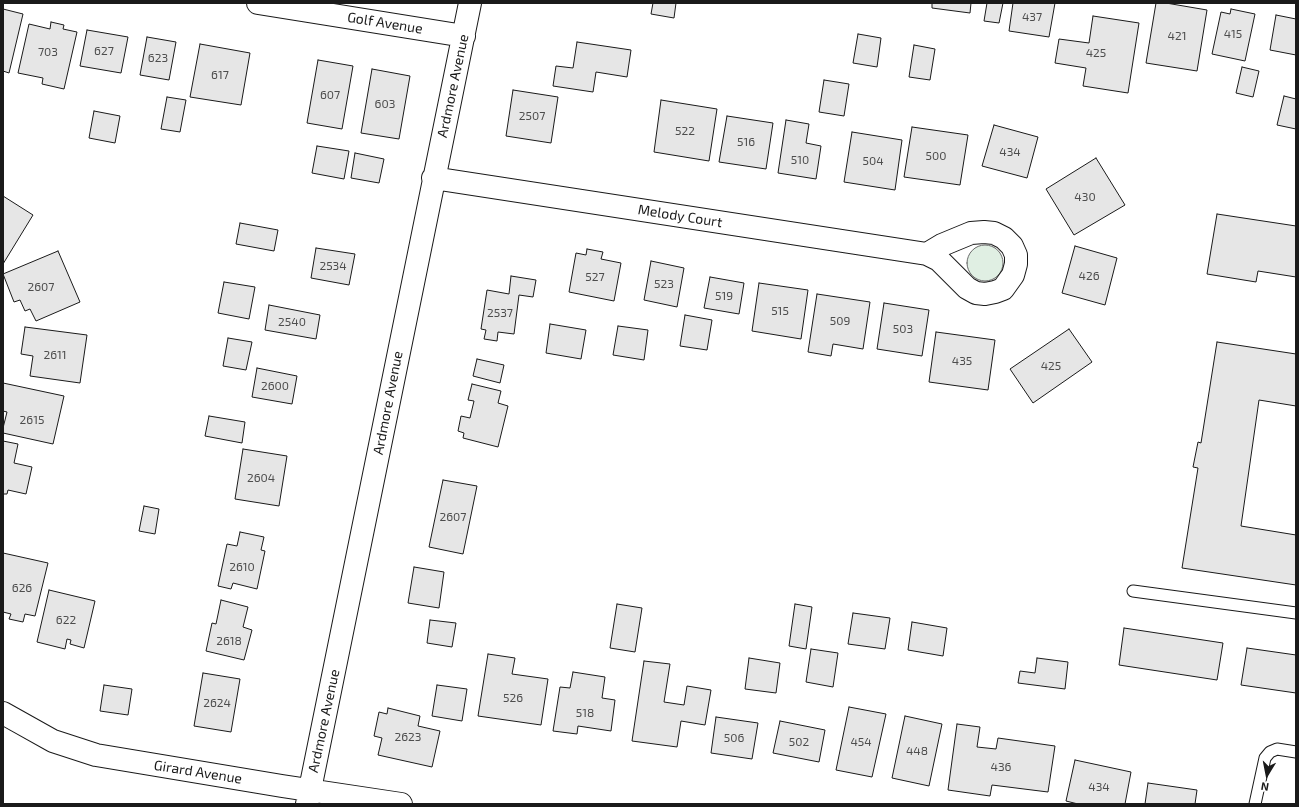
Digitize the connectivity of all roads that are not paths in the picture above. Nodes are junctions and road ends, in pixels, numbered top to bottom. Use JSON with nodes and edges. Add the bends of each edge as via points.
{"nodes":[{"id":1,"x":258,"y":3,"type":"edge"},
{"id":2,"x":470,"y":3,"type":"edge"},
{"id":3,"x":464,"y":36,"type":"junction"},
{"id":4,"x":433,"y":178,"type":"junction"},
{"id":5,"x":927,"y":254,"type":"dead end"},
{"id":6,"x":1133,"y":591,"type":"dead end"},
{"id":7,"x":1296,"y":613,"type":"edge"},
{"id":8,"x":3,"y":713,"type":"edge"},
{"id":9,"x":1296,"y":752,"type":"edge"},
{"id":10,"x":308,"y":797,"type":"edge"},
{"id":11,"x":401,"y":804,"type":"edge"},
{"id":12,"x":1255,"y":804,"type":"edge"}],
"edges":[{"from":1,"to":3,"type":"street","name":"Golf Avenue"},
{"from":2,"to":3,"type":"street","name":"Ardmore Avenue"},
{"from":3,"to":4,"type":"street","name":"Ardmore Avenue"},
{"from":4,"to":5,"type":"street","name":"Melody Court"},
{"from":4,"to":10,"type":"street","name":"Ardmore Avenue"},
{"from":6,"to":7,"type":"lane"},
{"from":8,"to":10,"type":"street","name":"Girard Avenue","via":[[53,741],[96,755]]},
{"from":9,"to":12,"type":"lane","via":[[1277,749],[1265,758]]},
{"from":10,"to":11,"type":"street","name":"Girard Avenue"}]}
